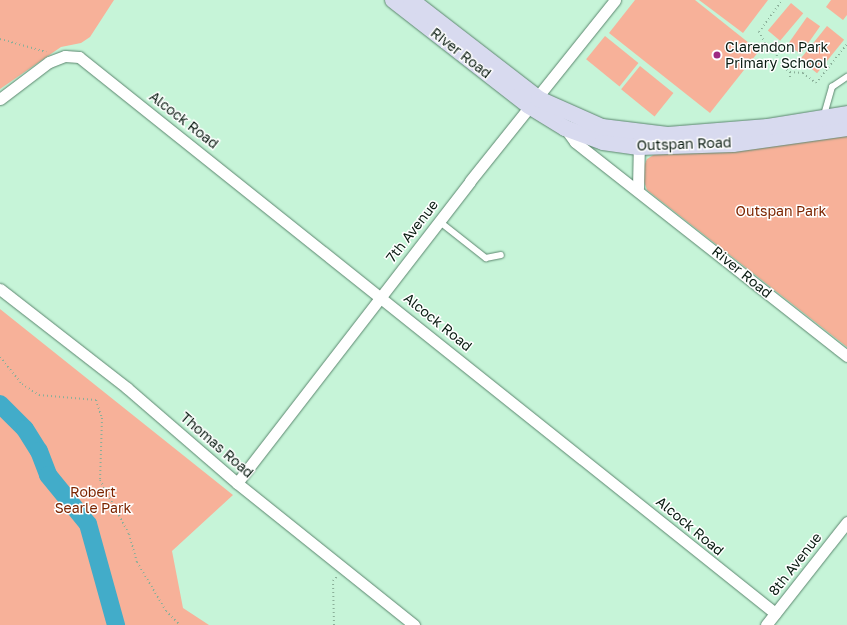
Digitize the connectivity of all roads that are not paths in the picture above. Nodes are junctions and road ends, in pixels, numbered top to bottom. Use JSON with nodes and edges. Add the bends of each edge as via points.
{"nodes":[{"id":1,"x":412,"y":0,"type":"edge"},
{"id":2,"x":615,"y":0,"type":"edge"},
{"id":3,"x":395,"y":1,"type":"edge"},
{"id":4,"x":847,"y":77,"type":"edge"},
{"id":5,"x":0,"y":99,"type":"edge"},
{"id":6,"x":534,"y":102,"type":"junction"},
{"id":7,"x":847,"y":114,"type":"edge"},
{"id":8,"x":822,"y":119,"type":"junction"},
{"id":9,"x":565,"y":128,"type":"junction"},
{"id":10,"x":847,"y":128,"type":"edge"},
{"id":11,"x":639,"y":141,"type":"junction"},
{"id":12,"x":638,"y":188,"type":"junction"},
{"id":13,"x":439,"y":221,"type":"junction"},
{"id":14,"x":501,"y":255,"type":"dead end"},
{"id":15,"x":0,"y":289,"type":"edge"},
{"id":16,"x":380,"y":296,"type":"junction"},
{"id":17,"x":847,"y":356,"type":"edge"},
{"id":18,"x":237,"y":483,"type":"junction"},
{"id":19,"x":847,"y":522,"type":"edge"},
{"id":20,"x":775,"y":613,"type":"junction"},
{"id":21,"x":414,"y":625,"type":"edge"},
{"id":22,"x":766,"y":625,"type":"edge"}],
"edges":[{"from":1,"to":6,"type":"main road","name":"River Road"},
{"from":2,"to":6,"type":"street","name":"7th Avenue"},
{"from":3,"to":6,"type":"main road","name":"River Road"},
{"from":4,"to":8,"type":"lane","via":[[832,87]]},
{"from":5,"to":16,"type":"street","name":"Alcock Road","via":[[61,56],[79,57]]},
{"from":6,"to":9,"type":"main road","name":"Outspan Road"},
{"from":6,"to":11,"type":"main road","name":"Outspan Road"},
{"from":6,"to":13,"type":"street","name":"7th Avenue"},
{"from":7,"to":8,"type":"main road","name":"Outspan Road"},
{"from":8,"to":11,"type":"main road","name":"Outspan Road"},
{"from":9,"to":11,"type":"main road","name":"Outspan Road","via":[[609,143]]},
{"from":9,"to":12,"type":"street","name":"River Road","via":[[575,142]]},
{"from":10,"to":11,"type":"main road","name":"Outspan Road","via":[[733,144]]},
{"from":11,"to":12,"type":"street"},
{"from":12,"to":17,"type":"street","name":"River Road"},
{"from":13,"to":14,"type":"lane","via":[[486,258]]},
{"from":13,"to":16,"type":"street","name":"7th Avenue"},
{"from":15,"to":18,"type":"street","name":"Thomas Road","via":[[127,388]]},
{"from":16,"to":18,"type":"street","name":"7th Avenue"},
{"from":16,"to":20,"type":"street","name":"Alcock Road"},
{"from":18,"to":21,"type":"street","name":"Thomas Road"},
{"from":19,"to":20,"type":"street","name":"8th Avenue"},
{"from":20,"to":22,"type":"street","name":"8th Avenue"}]}
